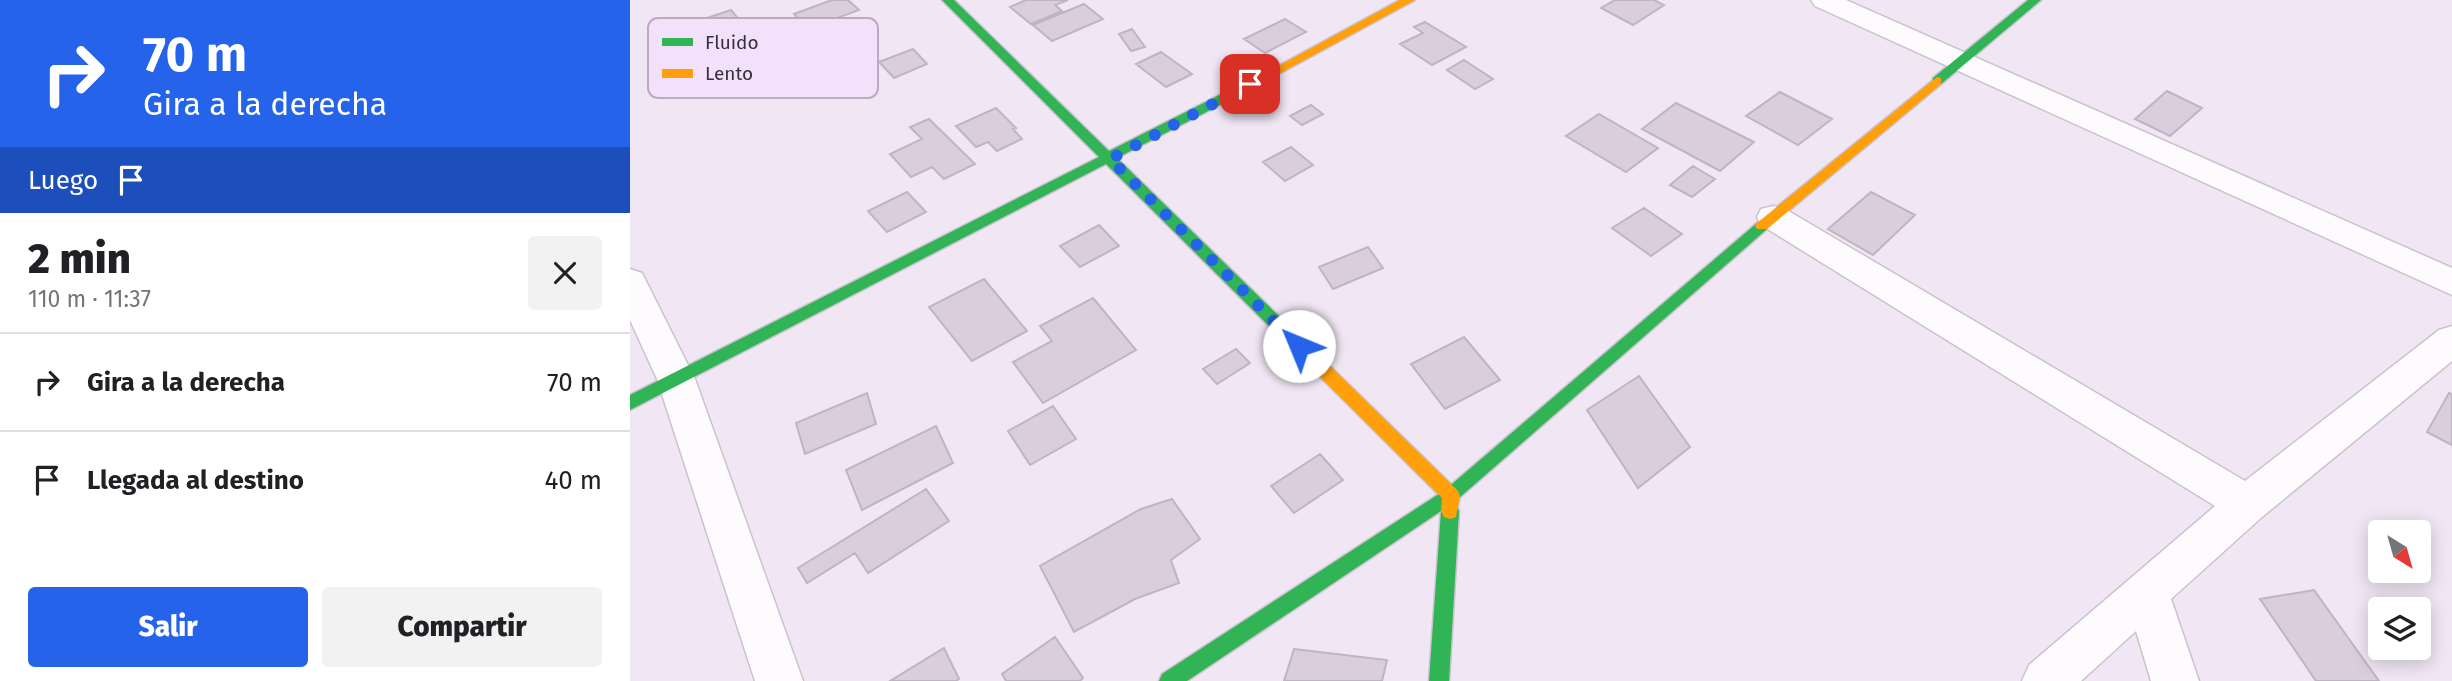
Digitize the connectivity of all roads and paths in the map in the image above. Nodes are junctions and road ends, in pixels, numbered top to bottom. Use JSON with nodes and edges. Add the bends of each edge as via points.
{"nodes":[{"id":1,"x":948,"y":0,"type":"edge"},
{"id":2,"x":1824,"y":0,"type":"edge"},
{"id":3,"x":2035,"y":0,"type":"edge"},
{"id":4,"x":1392,"y":3,"type":"edge"},
{"id":5,"x":1962,"y":60,"type":"junction"},
{"id":6,"x":1110,"y":159,"type":"junction"},
{"id":7,"x":1773,"y":217,"type":"junction"},
{"id":8,"x":630,"y":282,"type":"edge"},
{"id":9,"x":2452,"y":282,"type":"edge"},
{"id":10,"x":2452,"y":340,"type":"edge"},
{"id":11,"x":676,"y":379,"type":"junction"},
{"id":12,"x":630,"y":403,"type":"edge"},
{"id":13,"x":1451,"y":495,"type":"junction"},
{"id":14,"x":2247,"y":504,"type":"junction"},
{"id":15,"x":2147,"y":592,"type":"junction"},
{"id":16,"x":779,"y":681,"type":"edge"},
{"id":17,"x":1169,"y":681,"type":"edge"},
{"id":18,"x":1439,"y":681,"type":"edge"},
{"id":19,"x":2046,"y":681,"type":"edge"},
{"id":20,"x":2175,"y":681,"type":"edge"}],
"edges":[{"from":1,"to":6,"type":"street"},
{"from":2,"to":5,"type":"street"},
{"from":3,"to":5,"type":"street"},
{"from":4,"to":6,"type":"street"},
{"from":5,"to":7,"type":"street"},
{"from":5,"to":9,"type":"street"},
{"from":6,"to":11,"type":"street"},
{"from":6,"to":13,"type":"street"},
{"from":7,"to":13,"type":"street"},
{"from":7,"to":14,"type":"street"},
{"from":8,"to":11,"type":"street"},
{"from":10,"to":14,"type":"street"},
{"from":11,"to":12,"type":"street"},
{"from":11,"to":16,"type":"street"},
{"from":13,"to":17,"type":"street"},
{"from":13,"to":18,"type":"street"},
{"from":14,"to":15,"type":"street"},
{"from":15,"to":19,"type":"street"},
{"from":15,"to":20,"type":"street"}]}
